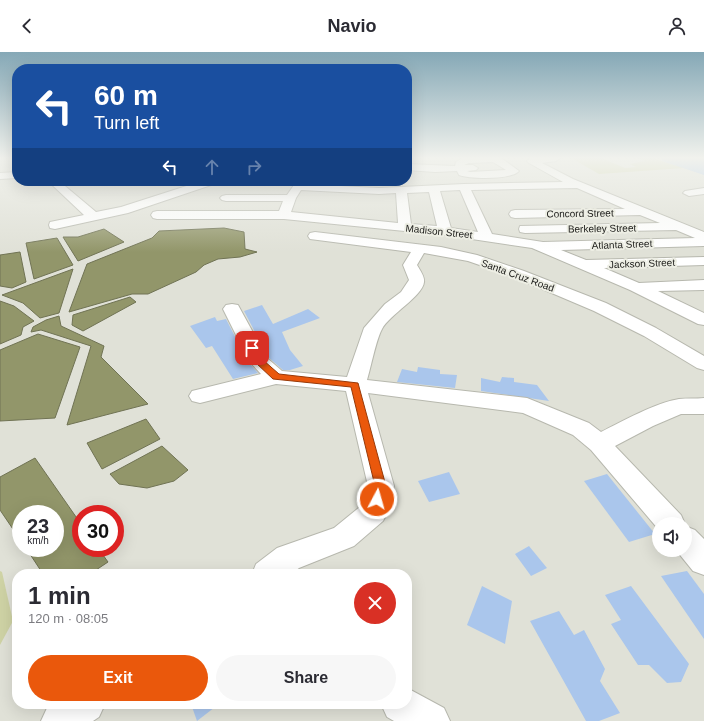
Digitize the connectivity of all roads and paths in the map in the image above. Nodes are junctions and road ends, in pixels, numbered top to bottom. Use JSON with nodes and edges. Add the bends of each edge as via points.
{"nodes":[{"id":1,"x":62,"y":189,"type":"edge"},
{"id":2,"x":190,"y":189,"type":"edge"},
{"id":3,"x":259,"y":189,"type":"edge"},
{"id":4,"x":296,"y":189,"type":"edge"},
{"id":5,"x":307,"y":189,"type":"edge"},
{"id":6,"x":414,"y":189,"type":"edge"},
{"id":7,"x":434,"y":189,"type":"edge"},
{"id":8,"x":465,"y":189,"type":"edge"},
{"id":9,"x":477,"y":189,"type":"edge"},
{"id":10,"x":544,"y":189,"type":"edge"},
{"id":11,"x":590,"y":189,"type":"edge"},
{"id":12,"x":401,"y":190,"type":"junction"},
{"id":13,"x":704,"y":191,"type":"edge"},
{"id":14,"x":689,"y":193,"type":"dead end"},
{"id":15,"x":505,"y":194,"type":"junction"},
{"id":16,"x":169,"y":197,"type":"junction"},
{"id":17,"x":333,"y":197,"type":"junction"},
{"id":18,"x":211,"y":198,"type":"junction"},
{"id":19,"x":256,"y":198,"type":"junction"},
{"id":20,"x":290,"y":198,"type":"junction"},
{"id":21,"x":612,"y":198,"type":"junction"},
{"id":22,"x":580,"y":199,"type":"dead end"},
{"id":23,"x":644,"y":212,"type":"junction"},
{"id":24,"x":515,"y":214,"type":"junction"},
{"id":25,"x":157,"y":215,"type":"dead end"},
{"id":26,"x":284,"y":215,"type":"junction"},
{"id":27,"x":205,"y":216,"type":"junction"},
{"id":28,"x":94,"y":217,"type":"junction"},
{"id":29,"x":328,"y":220,"type":"junction"},
{"id":30,"x":55,"y":225,"type":"dead end"},
{"id":31,"x":405,"y":227,"type":"junction"},
{"id":32,"x":680,"y":227,"type":"junction"},
{"id":33,"x":524,"y":229,"type":"junction"},
{"id":34,"x":445,"y":231,"type":"junction"},
{"id":35,"x":315,"y":236,"type":"dead end"},
{"id":36,"x":486,"y":236,"type":"junction"},
{"id":37,"x":704,"y":237,"type":"edge"},
{"id":38,"x":704,"y":242,"type":"edge"},
{"id":39,"x":537,"y":245,"type":"junction"},
{"id":40,"x":419,"y":249,"type":"junction"},
{"id":41,"x":704,"y":261,"type":"edge"},
{"id":42,"x":581,"y":264,"type":"junction"},
{"id":43,"x":704,"y":284,"type":"edge"},
{"id":44,"x":636,"y":287,"type":"junction"},
{"id":45,"x":232,"y":309,"type":"dead end"},
{"id":46,"x":700,"y":315,"type":"edge"},
{"id":47,"x":704,"y":364,"type":"edge"},
{"id":48,"x":276,"y":377,"type":"junction"},
{"id":49,"x":355,"y":385,"type":"junction"},
{"id":50,"x":200,"y":396,"type":"dead end"},
{"id":51,"x":704,"y":406,"type":"edge"},
{"id":52,"x":599,"y":444,"type":"junction"},
{"id":53,"x":665,"y":517,"type":"edge"},
{"id":54,"x":692,"y":548,"type":"edge"},
{"id":55,"x":704,"y":561,"type":"edge"},
{"id":56,"x":274,"y":569,"type":"edge"},
{"id":57,"x":78,"y":709,"type":"edge"},
{"id":58,"x":409,"y":709,"type":"edge"},
{"id":59,"x":60,"y":721,"type":"edge"},
{"id":60,"x":431,"y":721,"type":"edge"}],
"edges":[{"from":1,"to":28,"type":"street"},
{"from":2,"to":16,"type":"street"},
{"from":3,"to":19,"type":"street"},
{"from":4,"to":20,"type":"street"},
{"from":5,"to":17,"type":"street"},
{"from":6,"to":12,"type":"street"},
{"from":7,"to":34,"type":"street"},
{"from":8,"to":36,"type":"street"},
{"from":9,"to":15,"type":"street"},
{"from":10,"to":15,"type":"street"},
{"from":11,"to":21,"type":"street"},
{"from":12,"to":17,"type":"street"},
{"from":12,"to":31,"type":"street"},
{"from":13,"to":14,"type":"street"},
{"from":15,"to":24,"type":"street"},
{"from":16,"to":18,"type":"street"},
{"from":16,"to":28,"type":"street"},
{"from":17,"to":29,"type":"street"},
{"from":18,"to":19,"type":"street"},
{"from":18,"to":27,"type":"street"},
{"from":19,"to":20,"type":"street"},
{"from":20,"to":26,"type":"street"},
{"from":21,"to":22,"type":"street"},
{"from":21,"to":23,"type":"street"},
{"from":23,"to":24,"type":"street","name":"Concord Street"},
{"from":23,"to":32,"type":"street"},
{"from":24,"to":33,"type":"street"},
{"from":25,"to":27,"type":"street","name":"Madison Street"},
{"from":26,"to":27,"type":"street","name":"Madison Street"},
{"from":26,"to":29,"type":"street","name":"Madison Street"},
{"from":28,"to":30,"type":"street"},
{"from":29,"to":31,"type":"street","name":"Madison Street","via":[[368,219]]},
{"from":31,"to":34,"type":"street","name":"Madison Street"},
{"from":32,"to":33,"type":"street","name":"Berkeley Street"},
{"from":32,"to":37,"type":"street"},
{"from":33,"to":39,"type":"street"},
{"from":34,"to":36,"type":"street","name":"Madison Street"},
{"from":35,"to":40,"type":"street","name":"Santa Cruz Road"},
{"from":36,"to":39,"type":"street","name":"Madison Street"},
{"from":38,"to":39,"type":"street","name":"Atlanta Street"},
{"from":39,"to":42,"type":"street","name":"Madison Street"},
{"from":40,"to":47,"type":"street","name":"Santa Cruz Road","via":[[472,258],[519,274],[600,307],[650,332]]},
{"from":40,"to":49,"type":"street","via":[[410,265],[417,280],[416,284],[373,328]]},
{"from":41,"to":42,"type":"street","name":"Jackson Street"},
{"from":42,"to":44,"type":"street","name":"Madison Street"},
{"from":43,"to":44,"type":"street"},
{"from":44,"to":46,"type":"street","name":"Madison Street"},
{"from":45,"to":48,"type":"street","via":[[259,361]]},
{"from":48,"to":49,"type":"street"},
{"from":48,"to":50,"type":"street"},
{"from":49,"to":52,"type":"street","via":[[527,406],[581,429]]},
{"from":49,"to":56,"type":"street","via":[[381,486],[373,513],[344,537],[288,558]]},
{"from":51,"to":52,"type":"street","via":[[679,407],[645,420]]},
{"from":52,"to":53,"type":"street"},
{"from":54,"to":55,"type":"street"},
{"from":57,"to":59,"type":"street"},
{"from":58,"to":60,"type":"street"}]}
